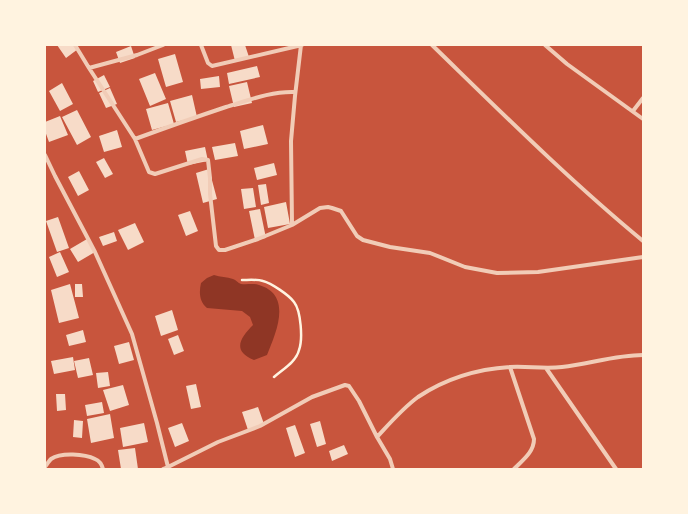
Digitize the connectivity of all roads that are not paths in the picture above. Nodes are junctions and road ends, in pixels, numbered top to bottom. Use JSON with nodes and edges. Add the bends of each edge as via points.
{"nodes":[{"id":1,"x":75,"y":45,"type":"edge"},
{"id":2,"x":163,"y":45,"type":"edge"},
{"id":3,"x":201,"y":45,"type":"edge"},
{"id":4,"x":302,"y":45,"type":"edge"},
{"id":5,"x":432,"y":45,"type":"edge"},
{"id":6,"x":545,"y":45,"type":"edge"},
{"id":7,"x":89,"y":68,"type":"junction"},
{"id":8,"x":296,"y":92,"type":"junction"},
{"id":9,"x":643,"y":98,"type":"edge"},
{"id":10,"x":633,"y":111,"type":"junction"},
{"id":11,"x":643,"y":120,"type":"edge"},
{"id":12,"x":135,"y":139,"type":"junction"},
{"id":13,"x":45,"y":155,"type":"edge"},
{"id":14,"x":292,"y":225,"type":"junction"},
{"id":15,"x":643,"y":241,"type":"edge"},
{"id":16,"x":643,"y":257,"type":"edge"},
{"id":17,"x":643,"y":356,"type":"edge"},
{"id":18,"x":510,"y":367,"type":"junction"},
{"id":19,"x":546,"y":368,"type":"junction"},
{"id":20,"x":376,"y":437,"type":"junction"},
{"id":21,"x":45,"y":467,"type":"edge"},
{"id":22,"x":165,"y":468,"type":"edge"},
{"id":23,"x":103,"y":469,"type":"edge"},
{"id":24,"x":394,"y":469,"type":"edge"},
{"id":25,"x":514,"y":469,"type":"edge"},
{"id":26,"x":616,"y":469,"type":"edge"}],
"edges":[{"from":1,"to":7,"type":"street"},
{"from":2,"to":7,"type":"street"},
{"from":3,"to":4,"type":"street","via":[[208,63],[212,66]]},
{"from":4,"to":8,"type":"street"},
{"from":5,"to":15,"type":"street","via":[[546,155]]},
{"from":6,"to":10,"type":"street"},
{"from":7,"to":12,"type":"street"},
{"from":8,"to":12,"type":"street","via":[[258,97]]},
{"from":8,"to":14,"type":"street","via":[[291,158]]},
{"from":9,"to":10,"type":"street"},
{"from":10,"to":11,"type":"street"},
{"from":12,"to":14,"type":"street","via":[[151,174],[202,159],[208,160],[218,250],[226,250]]},
{"from":13,"to":22,"type":"street","via":[[132,334],[157,423]]},
{"from":14,"to":16,"type":"street","via":[[320,208],[332,208],[341,211],[357,236],[364,240],[430,253],[465,267],[497,273],[538,272]]},
{"from":17,"to":19,"type":"street"},
{"from":18,"to":19,"type":"street"},
{"from":18,"to":20,"type":"street","via":[[467,374],[435,388],[418,397]]},
{"from":18,"to":25,"type":"street","via":[[534,439],[534,446],[530,452]]},
{"from":19,"to":26,"type":"street"},
{"from":20,"to":22,"type":"street","via":[[359,401],[349,386],[345,385],[312,397],[260,426],[218,442]]},
{"from":20,"to":24,"type":"street"},
{"from":21,"to":23,"type":"street","via":[[51,459],[65,454],[96,459]]}]}
